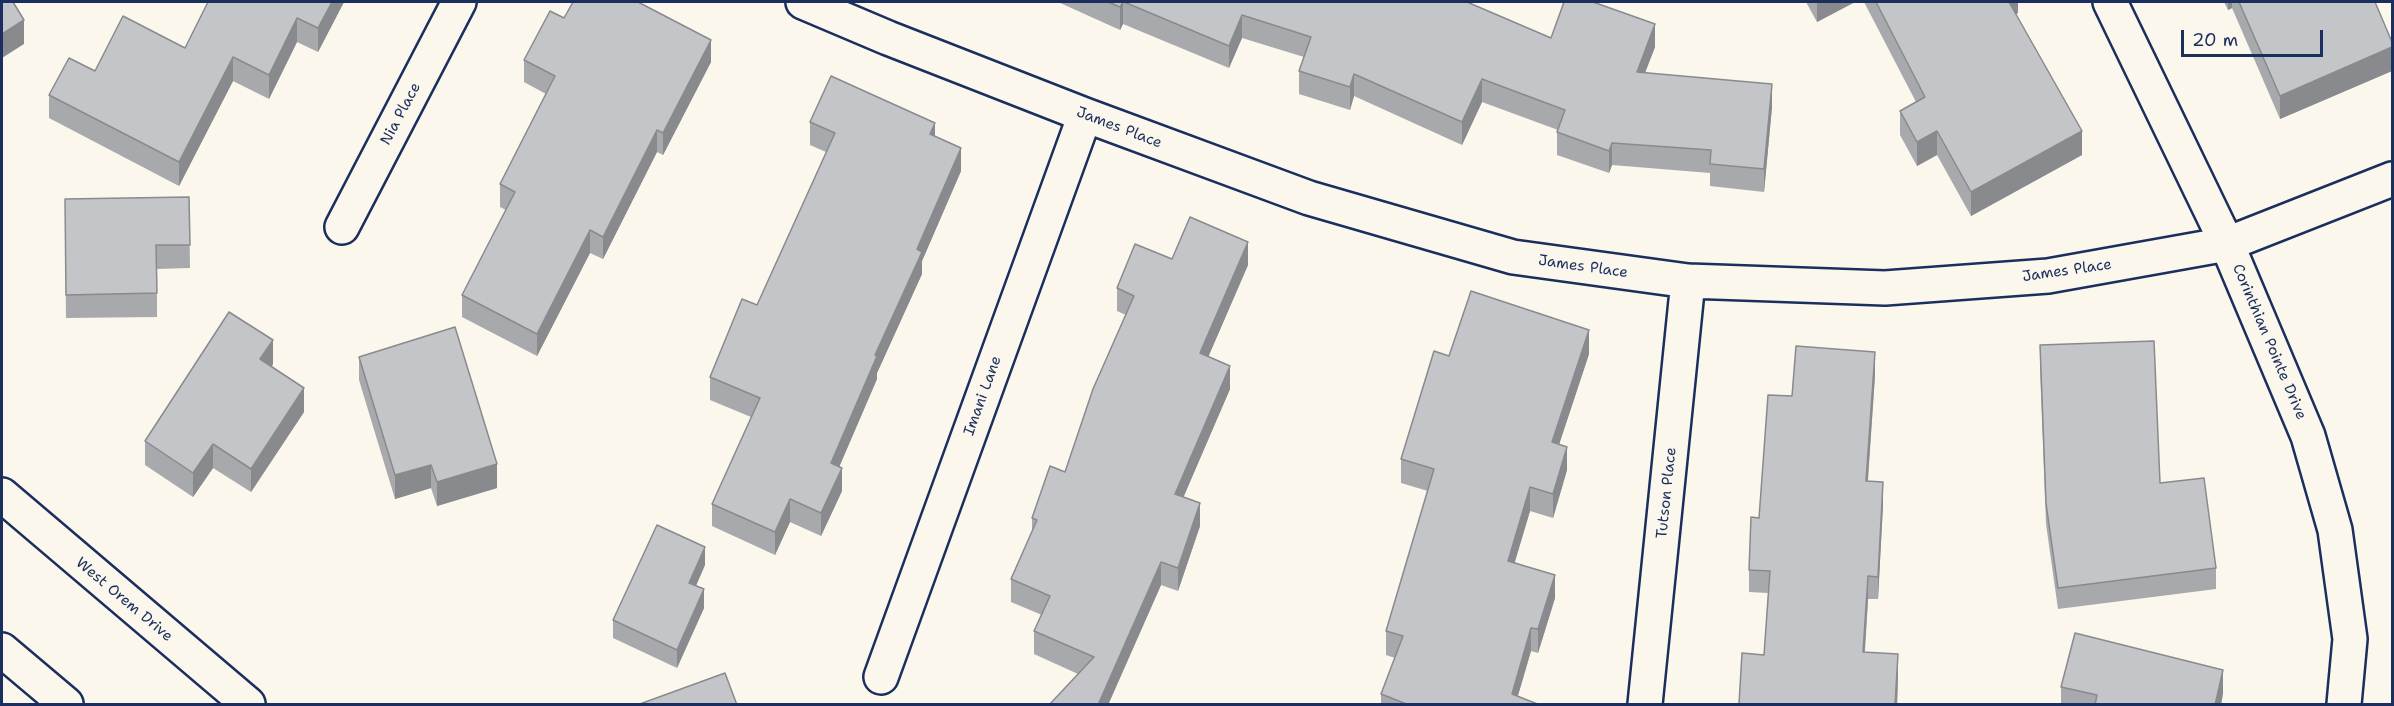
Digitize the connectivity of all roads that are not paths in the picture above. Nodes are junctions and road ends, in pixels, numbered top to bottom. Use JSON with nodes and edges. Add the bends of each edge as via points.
{"nodes":[{"id":1,"x":459,"y":2,"type":"edge"},
{"id":2,"x":803,"y":2,"type":"edge"},
{"id":3,"x":2110,"y":2,"type":"edge"},
{"id":4,"x":1085,"y":115,"type":"junction"},
{"id":5,"x":2392,"y":179,"type":"edge"},
{"id":6,"x":342,"y":227,"type":"dead end"},
{"id":7,"x":2227,"y":244,"type":"junction"},
{"id":8,"x":1688,"y":281,"type":"junction"},
{"id":9,"x":2,"y":495,"type":"edge"},
{"id":10,"x":2,"y":650,"type":"edge"},
{"id":11,"x":881,"y":677,"type":"dead end"},
{"id":12,"x":66,"y":705,"type":"edge"},
{"id":13,"x":248,"y":705,"type":"edge"},
{"id":14,"x":1645,"y":705,"type":"edge"},
{"id":15,"x":2344,"y":705,"type":"edge"}],
"edges":[{"from":1,"to":6,"type":"street","name":"Nia Place"},
{"from":2,"to":4,"type":"street","name":"James Place"},
{"from":3,"to":7,"type":"street","name":"Corinthian Pointe Drive"},
{"from":4,"to":8,"type":"street","name":"James Place","via":[[1309,198],[1513,257]]},
{"from":4,"to":11,"type":"street","name":"Imani Lane"},
{"from":5,"to":7,"type":"street","name":"James Place"},
{"from":7,"to":8,"type":"street","name":"James Place","via":[[2048,276],[1897,287]]},
{"from":7,"to":15,"type":"street","name":"Corinthian Pointe Drive","via":[[2308,435],[2335,530],[2350,639]]},
{"from":8,"to":14,"type":"street","name":"Tutson Place"},
{"from":9,"to":13,"type":"street","name":"West Orem Drive"},
{"from":10,"to":12,"type":"street"}]}
